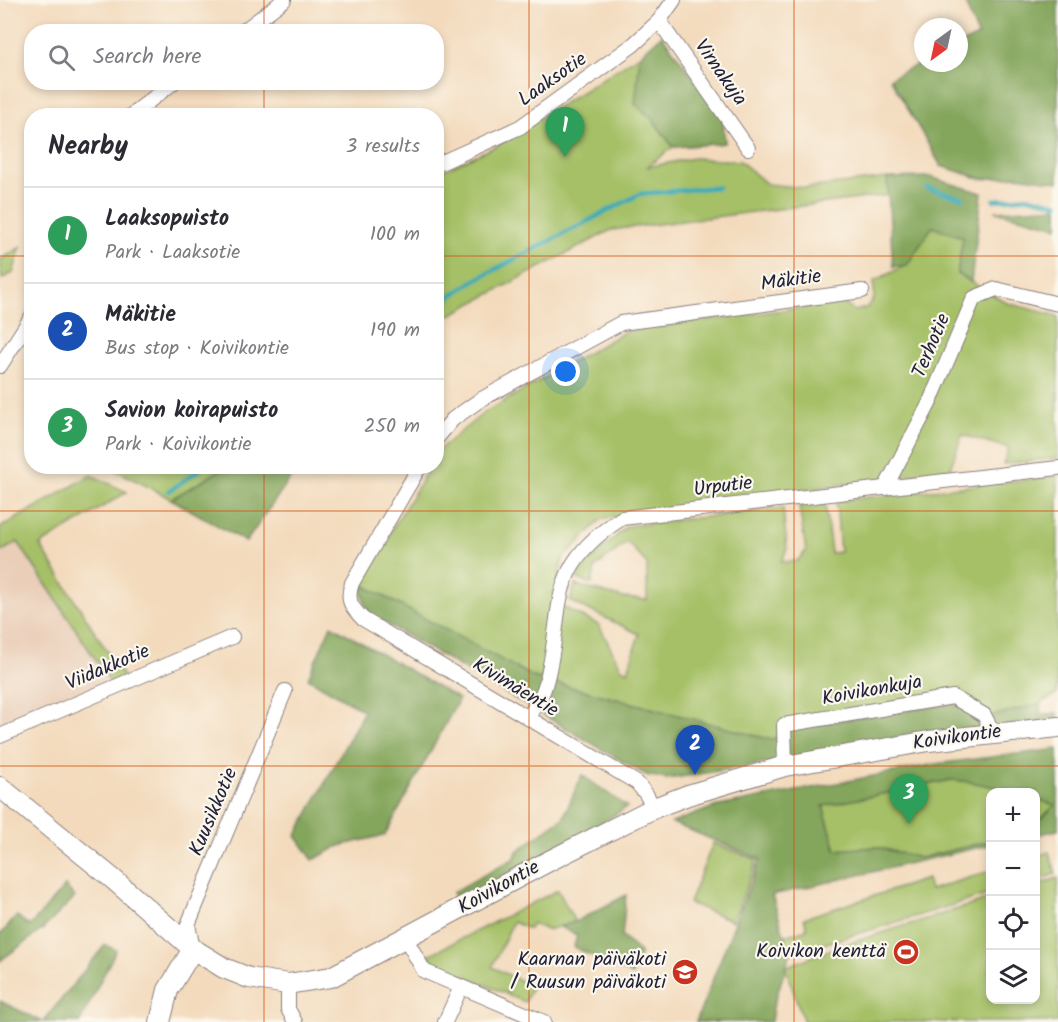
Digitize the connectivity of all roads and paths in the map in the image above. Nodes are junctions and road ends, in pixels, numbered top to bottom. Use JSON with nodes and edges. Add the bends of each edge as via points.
{"nodes":[{"id":1,"x":284,"y":0,"type":"edge"},
{"id":2,"x":674,"y":0,"type":"edge"},
{"id":3,"x":659,"y":21,"type":"junction"},
{"id":4,"x":252,"y":24,"type":"edge"},
{"id":5,"x":164,"y":90,"type":"edge"},
{"id":6,"x":140,"y":108,"type":"edge"},
{"id":7,"x":748,"y":148,"type":"dead end"},
{"id":8,"x":444,"y":161,"type":"edge"},
{"id":9,"x":862,"y":291,"type":"dead end"},
{"id":10,"x":1058,"y":304,"type":"edge"},
{"id":11,"x":24,"y":328,"type":"edge"},
{"id":12,"x":0,"y":366,"type":"edge"},
{"id":13,"x":444,"y":430,"type":"edge"},
{"id":14,"x":1058,"y":468,"type":"edge"},
{"id":15,"x":415,"y":474,"type":"edge"},
{"id":16,"x":885,"y":488,"type":"junction"},
{"id":17,"x":232,"y":637,"type":"dead end"},
{"id":18,"x":285,"y":691,"type":"dead end"},
{"id":19,"x":528,"y":718,"type":"junction"},
{"id":20,"x":1058,"y":727,"type":"edge"},
{"id":21,"x":993,"y":732,"type":"junction"},
{"id":22,"x":0,"y":736,"type":"edge"},
{"id":23,"x":785,"y":766,"type":"junction"},
{"id":24,"x":0,"y":787,"type":"edge"},
{"id":25,"x":654,"y":808,"type":"junction"},
{"id":26,"x":406,"y":939,"type":"junction"},
{"id":27,"x":193,"y":949,"type":"junction"},
{"id":28,"x":288,"y":984,"type":"junction"},
{"id":29,"x":461,"y":987,"type":"junction"},
{"id":30,"x":160,"y":1022,"type":"edge"},
{"id":31,"x":295,"y":1022,"type":"edge"},
{"id":32,"x":445,"y":1022,"type":"edge"},
{"id":33,"x":544,"y":1022,"type":"edge"}],
"edges":[{"from":1,"to":4,"type":"street"},
{"from":2,"to":3,"type":"street","name":"Laaksotie"},
{"from":3,"to":7,"type":"street","name":"Virnakuja"},
{"from":3,"to":8,"type":"street","name":"Laaksotie","via":[[605,67],[520,127]]},
{"from":5,"to":6,"type":"street"},
{"from":9,"to":13,"type":"street","name":"Mäkitie","via":[[621,323],[480,400]]},
{"from":10,"to":16,"type":"street","name":"Terhotie","via":[[996,289],[974,298],[929,404]]},
{"from":11,"to":12,"type":"street"},
{"from":14,"to":16,"type":"street","name":"Urputie"},
{"from":15,"to":19,"type":"street","name":"Kivimäentie","via":[[352,583],[350,606],[363,619]]},
{"from":16,"to":19,"type":"street","name":"Urputie","via":[[622,518],[586,545],[566,575],[545,687]]},
{"from":17,"to":22,"type":"street","name":"Viidakkotie"},
{"from":18,"to":27,"type":"street","name":"Kuusikkotie","via":[[188,925]]},
{"from":19,"to":25,"type":"street","name":"Kivimäentie","via":[[637,783]]},
{"from":20,"to":21,"type":"main road","name":"Koivikontie"},
{"from":21,"to":23,"type":"main road","name":"Koivikontie"},
{"from":21,"to":23,"type":"street","name":"Koivikonkuja","via":[[984,716],[953,697],[784,726]]},
{"from":23,"to":25,"type":"main road","name":"Koivikontie"},
{"from":24,"to":27,"type":"main road","name":"Koivikontie"},
{"from":25,"to":26,"type":"main road","name":"Koivikontie"},
{"from":26,"to":28,"type":"main road","name":"Koivikontie","via":[[331,976]]},
{"from":26,"to":29,"type":"street","via":[[424,970]]},
{"from":27,"to":28,"type":"main road","name":"Koivikontie","via":[[249,978]]},
{"from":27,"to":30,"type":"main road","via":[[168,990]]},
{"from":28,"to":31,"type":"street","via":[[288,1009]]},
{"from":29,"to":32,"type":"street"},
{"from":29,"to":33,"type":"street"}]}
